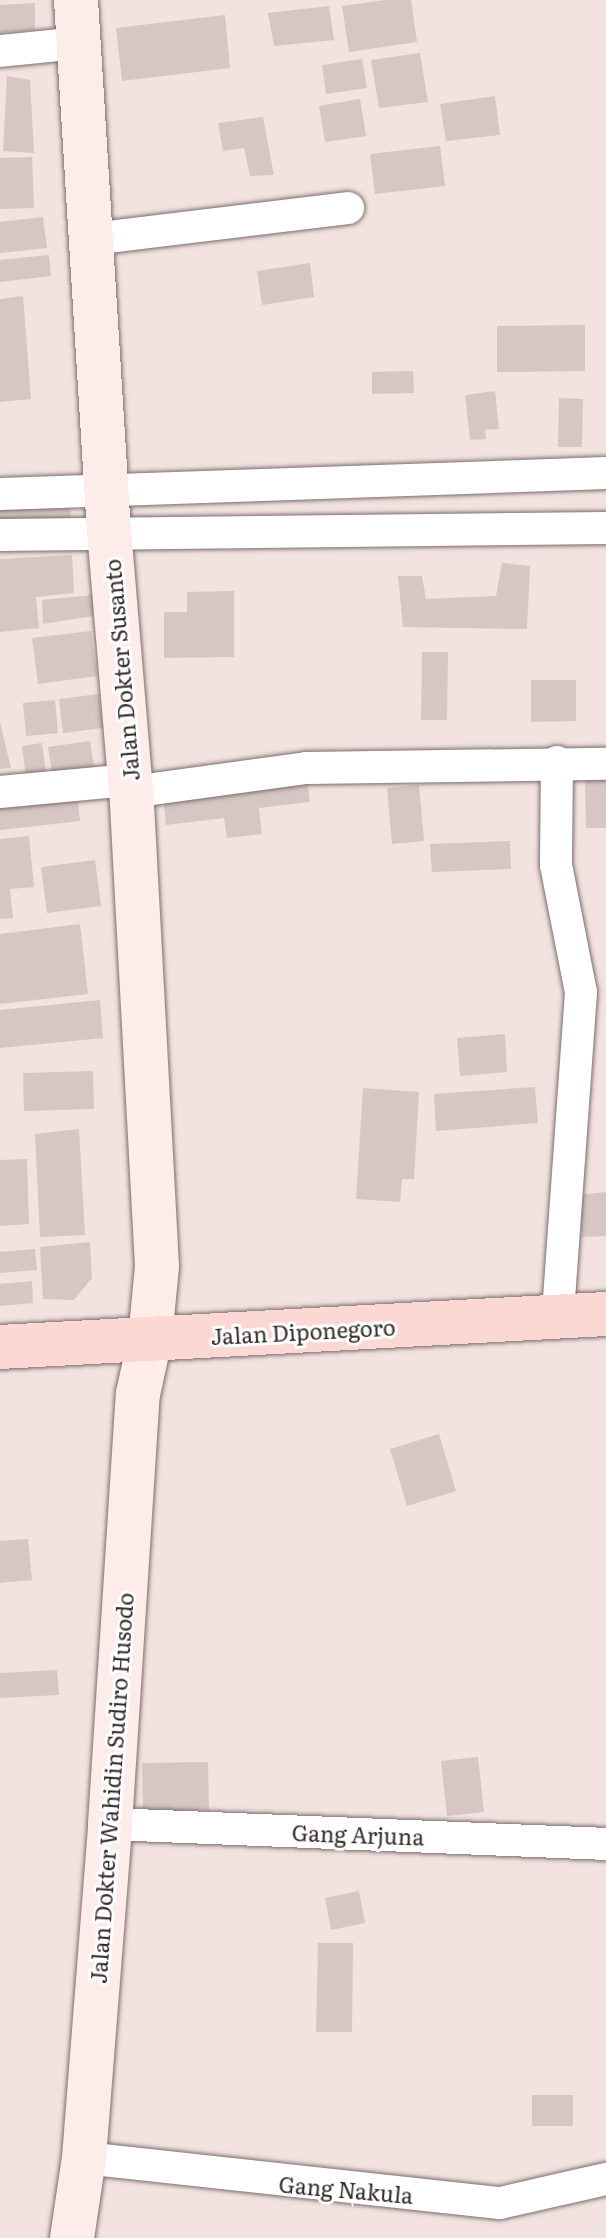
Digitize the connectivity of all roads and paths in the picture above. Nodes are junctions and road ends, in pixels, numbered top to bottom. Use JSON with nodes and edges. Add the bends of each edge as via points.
{"nodes":[{"id":1,"x":76,"y":0,"type":"edge"},
{"id":2,"x":79,"y":43,"type":"junction"},
{"id":3,"x":0,"y":51,"type":"edge"},
{"id":4,"x":348,"y":208,"type":"dead end"},
{"id":5,"x":92,"y":239,"type":"junction"},
{"id":6,"x":606,"y":473,"type":"edge"},
{"id":7,"x":0,"y":494,"type":"edge"},
{"id":8,"x":108,"y":512,"type":"junction"},
{"id":9,"x":606,"y":528,"type":"edge"},
{"id":10,"x":0,"y":535,"type":"edge"},
{"id":11,"x":557,"y":762,"type":"junction"},
{"id":12,"x":606,"y":764,"type":"edge"},
{"id":13,"x":130,"y":786,"type":"junction"},
{"id":14,"x":0,"y":792,"type":"edge"},
{"id":15,"x":606,"y":1314,"type":"edge"},
{"id":16,"x":558,"y":1316,"type":"junction"},
{"id":17,"x":150,"y":1339,"type":"junction"},
{"id":18,"x":0,"y":1347,"type":"edge"},
{"id":19,"x":110,"y":1824,"type":"junction"},
{"id":20,"x":606,"y":1844,"type":"edge"},
{"id":21,"x":84,"y":2158,"type":"junction"},
{"id":22,"x":606,"y":2179,"type":"edge"},
{"id":23,"x":72,"y":2238,"type":"edge"}],
"edges":[{"from":1,"to":2,"type":"main road","name":"Jalan Dokter Susanto"},
{"from":2,"to":3,"type":"street"},
{"from":2,"to":5,"type":"main road","name":"Jalan Dokter Susanto"},
{"from":4,"to":5,"type":"street"},
{"from":5,"to":8,"type":"main road","name":"Jalan Dokter Susanto"},
{"from":6,"to":8,"type":"street"},
{"from":7,"to":8,"type":"street"},
{"from":8,"to":9,"type":"street"},
{"from":8,"to":10,"type":"street"},
{"from":8,"to":13,"type":"main road","name":"Jalan Dokter Susanto"},
{"from":11,"to":12,"type":"street"},
{"from":11,"to":13,"type":"street","via":[[306,768]]},
{"from":11,"to":16,"type":"street","via":[[556,865],[581,992]]},
{"from":13,"to":14,"type":"street"},
{"from":13,"to":17,"type":"main road","name":"Jalan Dokter Susanto","via":[[157,1266]]},
{"from":15,"to":16,"type":"main road","name":"Jalan Diponegoro"},
{"from":16,"to":17,"type":"main road","name":"Jalan Diponegoro"},
{"from":17,"to":18,"type":"main road","name":"Jalan Diponegoro"},
{"from":17,"to":19,"type":"main road","name":"Jalan Dokter Wahidin Sudiro Husodo","via":[[138,1394]]},
{"from":19,"to":20,"type":"street","name":"Gang Arjuna"},
{"from":19,"to":21,"type":"main road","name":"Jalan Dokter Wahidin Sudiro Husodo"},
{"from":21,"to":22,"type":"street","name":"Gang Nakula","via":[[500,2203]]},
{"from":21,"to":23,"type":"main road","name":"Jalan Dokter Wahidin Sudiro Husodo"}]}
